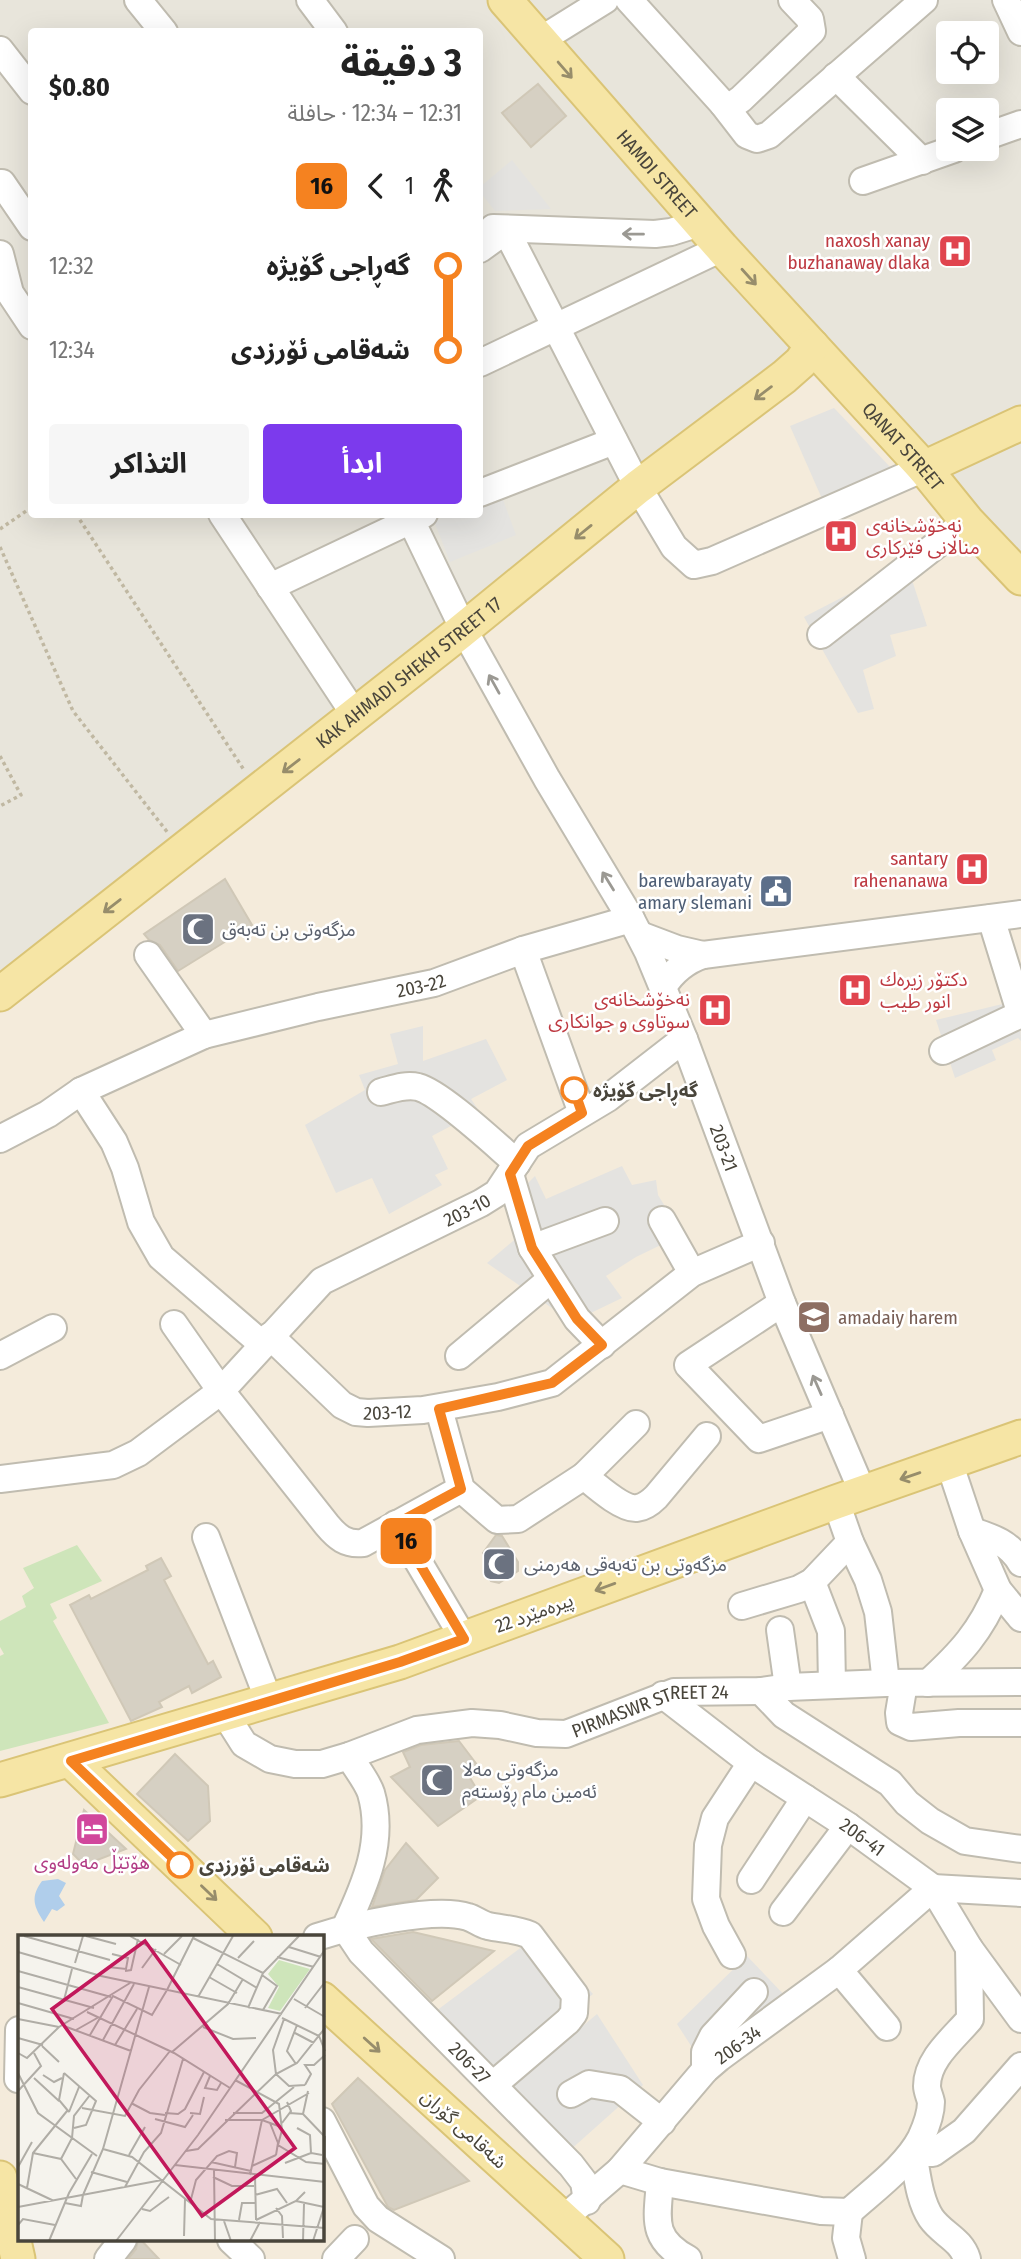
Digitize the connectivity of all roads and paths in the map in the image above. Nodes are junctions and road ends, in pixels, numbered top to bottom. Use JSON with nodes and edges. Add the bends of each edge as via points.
{"nodes":[{"id":1,"x":138,"y":0,"type":"edge"},
{"id":2,"x":310,"y":0,"type":"edge"},
{"id":3,"x":505,"y":0,"type":"edge"},
{"id":4,"x":605,"y":0,"type":"edge"},
{"id":5,"x":629,"y":0,"type":"edge"},
{"id":6,"x":793,"y":0,"type":"edge"},
{"id":7,"x":924,"y":0,"type":"edge"},
{"id":8,"x":1006,"y":0,"type":"edge"},
{"id":9,"x":161,"y":28,"type":"edge"},
{"id":10,"x":331,"y":28,"type":"edge"},
{"id":11,"x":1021,"y":32,"type":"edge"},
{"id":12,"x":539,"y":41,"type":"junction"},
{"id":13,"x":0,"y":50,"type":"edge"},
{"id":14,"x":836,"y":76,"type":"junction"},
{"id":15,"x":28,"y":86,"type":"edge"},
{"id":16,"x":723,"y":104,"type":"junction"},
{"id":17,"x":1021,"y":124,"type":"edge"},
{"id":18,"x":999,"y":132,"type":"edge"},
{"id":19,"x":936,"y":156,"type":"edge"},
{"id":20,"x":922,"y":161,"type":"junction"},
{"id":21,"x":863,"y":181,"type":"dead end"},
{"id":22,"x":1,"y":183,"type":"edge"},
{"id":23,"x":28,"y":186,"type":"edge"},
{"id":24,"x":28,"y":221,"type":"edge"},
{"id":25,"x":700,"y":223,"type":"junction"},
{"id":26,"x":486,"y":230,"type":"edge"},
{"id":27,"x":722,"y":248,"type":"junction"},
{"id":28,"x":0,"y":254,"type":"edge"},
{"id":29,"x":5,"y":299,"type":"edge"},
{"id":30,"x":28,"y":322,"type":"edge"},
{"id":31,"x":555,"y":326,"type":"junction"},
{"id":32,"x":812,"y":346,"type":"junction"},
{"id":33,"x":483,"y":362,"type":"edge"},
{"id":34,"x":1021,"y":423,"type":"edge"},
{"id":35,"x":614,"y":441,"type":"junction"},
{"id":36,"x":924,"y":468,"type":"junction"},
{"id":37,"x":638,"y":487,"type":"junction"},
{"id":38,"x":483,"y":492,"type":"edge"},
{"id":39,"x":28,"y":510,"type":"edge"},
{"id":40,"x":79,"y":518,"type":"edge"},
{"id":41,"x":225,"y":518,"type":"edge"},
{"id":42,"x":411,"y":518,"type":"edge"},
{"id":43,"x":416,"y":518,"type":"edge"},
{"id":44,"x":967,"y":522,"type":"junction"},
{"id":45,"x":0,"y":529,"type":"edge"},
{"id":46,"x":0,"y":547,"type":"edge"},
{"id":47,"x":1021,"y":579,"type":"edge"},
{"id":48,"x":270,"y":587,"type":"junction"},
{"id":49,"x":464,"y":630,"type":"junction"},
{"id":50,"x":821,"y":635,"type":"dead end"},
{"id":51,"x":355,"y":715,"type":"junction"},
{"id":52,"x":0,"y":756,"type":"edge"},
{"id":53,"x":258,"y":792,"type":"junction"},
{"id":54,"x":0,"y":806,"type":"edge"},
{"id":55,"x":182,"y":851,"type":"junction"},
{"id":56,"x":1021,"y":914,"type":"edge"},
{"id":57,"x":991,"y":918,"type":"junction"},
{"id":58,"x":635,"y":927,"type":"junction"},
{"id":59,"x":523,"y":950,"type":"junction"},
{"id":60,"x":148,"y":955,"type":"dead end"},
{"id":61,"x":703,"y":955,"type":"junction"},
{"id":62,"x":663,"y":987,"type":"junction"},
{"id":63,"x":0,"y":994,"type":"edge"},
{"id":64,"x":1021,"y":1015,"type":"edge"},
{"id":65,"x":204,"y":1035,"type":"junction"},
{"id":66,"x":684,"y":1039,"type":"junction"},
{"id":67,"x":943,"y":1051,"type":"dead end"},
{"id":68,"x":81,"y":1091,"type":"junction"},
{"id":69,"x":381,"y":1092,"type":"dead end"},
{"id":70,"x":582,"y":1113,"type":"junction"},
{"id":71,"x":0,"y":1139,"type":"edge"},
{"id":72,"x":513,"y":1168,"type":"junction"},
{"id":73,"x":662,"y":1220,"type":"dead end"},
{"id":74,"x":605,"y":1221,"type":"dead end"},
{"id":75,"x":761,"y":1243,"type":"junction"},
{"id":76,"x":532,"y":1248,"type":"junction"},
{"id":77,"x":692,"y":1273,"type":"junction"},
{"id":78,"x":551,"y":1279,"type":"junction"},
{"id":79,"x":782,"y":1303,"type":"junction"},
{"id":80,"x":174,"y":1324,"type":"dead end"},
{"id":81,"x":53,"y":1328,"type":"dead end"},
{"id":82,"x":266,"y":1340,"type":"junction"},
{"id":83,"x":602,"y":1345,"type":"junction"},
{"id":84,"x":0,"y":1356,"type":"edge"},
{"id":85,"x":459,"y":1356,"type":"dead end"},
{"id":86,"x":221,"y":1391,"type":"junction"},
{"id":87,"x":439,"y":1409,"type":"junction"},
{"id":88,"x":830,"y":1415,"type":"junction"},
{"id":89,"x":636,"y":1424,"type":"dead end"},
{"id":90,"x":707,"y":1436,"type":"dead end"},
{"id":91,"x":1021,"y":1437,"type":"edge"},
{"id":92,"x":949,"y":1462,"type":"junction"},
{"id":93,"x":584,"y":1476,"type":"junction"},
{"id":94,"x":0,"y":1479,"type":"edge"},
{"id":95,"x":461,"y":1489,"type":"junction"},
{"id":96,"x":849,"y":1497,"type":"junction"},
{"id":97,"x":396,"y":1524,"type":"junction"},
{"id":98,"x":972,"y":1531,"type":"junction"},
{"id":99,"x":206,"y":1537,"type":"dead end"},
{"id":100,"x":850,"y":1542,"type":"junction"},
{"id":101,"x":1021,"y":1563,"type":"edge"},
{"id":102,"x":812,"y":1582,"type":"junction"},
{"id":103,"x":998,"y":1590,"type":"junction"},
{"id":104,"x":742,"y":1606,"type":"dead end"},
{"id":105,"x":1021,"y":1618,"type":"edge"},
{"id":106,"x":780,"y":1630,"type":"dead end"},
{"id":107,"x":464,"y":1639,"type":"junction"},
{"id":108,"x":1021,"y":1682,"type":"edge"},
{"id":109,"x":906,"y":1683,"type":"junction"},
{"id":110,"x":832,"y":1685,"type":"junction"},
{"id":111,"x":788,"y":1687,"type":"junction"},
{"id":112,"x":761,"y":1691,"type":"junction"},
{"id":113,"x":663,"y":1695,"type":"junction"},
{"id":114,"x":269,"y":1701,"type":"junction"},
{"id":115,"x":225,"y":1714,"type":"junction"},
{"id":116,"x":1021,"y":1723,"type":"edge"},
{"id":117,"x":349,"y":1756,"type":"junction"},
{"id":118,"x":751,"y":1763,"type":"junction"},
{"id":119,"x":81,"y":1770,"type":"junction"},
{"id":120,"x":3,"y":1784,"type":"edge"},
{"id":121,"x":804,"y":1798,"type":"junction"},
{"id":122,"x":848,"y":1826,"type":"junction"},
{"id":123,"x":1021,"y":1849,"type":"edge"},
{"id":124,"x":751,"y":1880,"type":"dead end"},
{"id":125,"x":933,"y":1888,"type":"junction"},
{"id":126,"x":1021,"y":1893,"type":"edge"},
{"id":127,"x":783,"y":1912,"type":"dead end"},
{"id":128,"x":345,"y":1928,"type":"junction"},
{"id":129,"x":253,"y":1935,"type":"edge"},
{"id":130,"x":323,"y":1935,"type":"edge"},
{"id":131,"x":970,"y":1948,"type":"junction"},
{"id":132,"x":732,"y":1955,"type":"dead end"},
{"id":133,"x":839,"y":1970,"type":"junction"},
{"id":134,"x":754,"y":1992,"type":"dead end"},
{"id":135,"x":324,"y":2003,"type":"edge"},
{"id":136,"x":1021,"y":2019,"type":"edge"},
{"id":137,"x":887,"y":2026,"type":"dead end"},
{"id":138,"x":18,"y":2038,"type":"edge"},
{"id":139,"x":1021,"y":2066,"type":"edge"},
{"id":140,"x":705,"y":2070,"type":"junction"},
{"id":141,"x":12,"y":2084,"type":"edge"},
{"id":142,"x":493,"y":2085,"type":"junction"},
{"id":143,"x":571,"y":2094,"type":"dead end"},
{"id":144,"x":662,"y":2122,"type":"junction"},
{"id":145,"x":324,"y":2125,"type":"edge"},
{"id":146,"x":912,"y":2153,"type":"junction"},
{"id":147,"x":620,"y":2170,"type":"junction"},
{"id":148,"x":0,"y":2178,"type":"edge"},
{"id":149,"x":660,"y":2182,"type":"junction"},
{"id":150,"x":575,"y":2210,"type":"junction"},
{"id":151,"x":849,"y":2212,"type":"junction"},
{"id":152,"x":355,"y":2239,"type":"dead end"},
{"id":153,"x":121,"y":2242,"type":"edge"},
{"id":154,"x":233,"y":2242,"type":"edge"},
{"id":155,"x":593,"y":2255,"type":"edge"},
{"id":156,"x":18,"y":2259,"type":"edge"},
{"id":157,"x":108,"y":2259,"type":"edge"},
{"id":158,"x":251,"y":2259,"type":"edge"},
{"id":159,"x":336,"y":2259,"type":"edge"},
{"id":160,"x":441,"y":2259,"type":"edge"},
{"id":161,"x":688,"y":2259,"type":"edge"},
{"id":162,"x":852,"y":2259,"type":"edge"},
{"id":163,"x":967,"y":2259,"type":"edge"}],
"edges":[{"from":1,"to":9,"type":"street"},
{"from":2,"to":10,"type":"street"},
{"from":3,"to":12,"type":"main road","name":"HAMDI STREET"},
{"from":4,"to":12,"type":"street"},
{"from":5,"to":16,"type":"street"},
{"from":6,"to":16,"type":"street","via":[[810,19],[813,31],[741,99],[731,106]]},
{"from":7,"to":14,"type":"street"},
{"from":8,"to":11,"type":"street"},
{"from":12,"to":25,"type":"main road","name":"HAMDI STREET","one_way":true},
{"from":13,"to":15,"type":"street"},
{"from":14,"to":16,"type":"street","via":[[769,135],[757,139],[747,135]]},
{"from":14,"to":20,"type":"street"},
{"from":17,"to":18,"type":"street"},
{"from":19,"to":20,"type":"street"},
{"from":20,"to":21,"type":"street"},
{"from":22,"to":23,"type":"street"},
{"from":22,"to":24,"type":"street"},
{"from":25,"to":26,"type":"street","one_way":true,"via":[[655,234]]},
{"from":25,"to":27,"type":"main road","name":"HAMDI STREET"},
{"from":26,"to":31,"type":"street"},
{"from":27,"to":31,"type":"street"},
{"from":27,"to":32,"type":"main road","name":"HAMDI STREET","one_way":true},
{"from":28,"to":29,"type":"street"},
{"from":29,"to":30,"type":"street"},
{"from":31,"to":33,"type":"street"},
{"from":31,"to":35,"type":"street"},
{"from":32,"to":36,"type":"main road","name":"QANAT STREET"},
{"from":32,"to":37,"type":"main road","name":"KAK AHMADI SHEKH STREET 17","one_way":true,"via":[[784,377]]},
{"from":34,"to":36,"type":"main road"},
{"from":35,"to":37,"type":"street"},
{"from":35,"to":38,"type":"street"},
{"from":36,"to":37,"type":"street","via":[[694,565],[674,547]]},
{"from":36,"to":44,"type":"main road","name":"QANAT STREET"},
{"from":37,"to":49,"type":"main road","name":"KAK AHMADI SHEKH STREET 17","one_way":true},
{"from":39,"to":45,"type":"path"},
{"from":40,"to":53,"type":"path"},
{"from":41,"to":48,"type":"street"},
{"from":42,"to":48,"type":"street"},
{"from":43,"to":49,"type":"street","name":"203-21"},
{"from":44,"to":47,"type":"main road","name":"QANAT STREET"},
{"from":44,"to":50,"type":"street"},
{"from":46,"to":55,"type":"path","via":[[73,711]]},
{"from":48,"to":51,"type":"street"},
{"from":49,"to":51,"type":"main road","name":"KAK AHMADI SHEKH STREET 17"},
{"from":58,"to":49,"type":"street","name":"203-21","one_way":true},
{"from":51,"to":53,"type":"main road","name":"KAK AHMADI SHEKH STREET 17","one_way":true},
{"from":52,"to":54,"type":"path","via":[[21,795]]},
{"from":53,"to":55,"type":"main road","name":"KAK AHMADI SHEKH STREET 17"},
{"from":55,"to":63,"type":"main road","name":"KAK AHMADI SHEKH STREET 17","one_way":true},
{"from":56,"to":57,"type":"street"},
{"from":57,"to":61,"type":"street"},
{"from":57,"to":64,"type":"street"},
{"from":58,"to":59,"type":"street","name":"203-22"},
{"from":58,"to":61,"type":"street","via":[[677,949]]},
{"from":58,"to":62,"type":"street","name":"203-21"},
{"from":59,"to":65,"type":"street","name":"203-22","via":[[433,983]]},
{"from":59,"to":70,"type":"street"},
{"from":60,"to":65,"type":"street"},
{"from":61,"to":62,"type":"street","via":[[676,970]]},
{"from":62,"to":66,"type":"street","name":"203-21"},
{"from":64,"to":67,"type":"street"},
{"from":65,"to":68,"type":"street","name":"203-22"},
{"from":66,"to":70,"type":"street","name":"203-10"},
{"from":66,"to":75,"type":"street","name":"203-21"},
{"from":68,"to":71,"type":"street","name":"203-22"},
{"from":68,"to":82,"type":"street","name":"203-12","via":[[114,1142],[141,1222],[161,1257]]},
{"from":69,"to":72,"type":"street","via":[[420,1087],[446,1104]]},
{"from":70,"to":72,"type":"street","name":"203-10","via":[[528,1146]]},
{"from":72,"to":76,"type":"street"},
{"from":72,"to":82,"type":"street","name":"203-10","via":[[497,1192],[471,1210],[322,1281]]},
{"from":73,"to":77,"type":"street"},
{"from":74,"to":76,"type":"street"},
{"from":75,"to":77,"type":"street","name":"203-12"},
{"from":75,"to":79,"type":"street","name":"203-21"},
{"from":76,"to":78,"type":"street"},
{"from":77,"to":83,"type":"street","name":"203-12"},
{"from":78,"to":83,"type":"street","via":[[577,1319]]},
{"from":78,"to":85,"type":"street"},
{"from":88,"to":79,"type":"street","name":"203-21","one_way":true},
{"from":79,"to":88,"type":"street","via":[[688,1365],[759,1439]]},
{"from":80,"to":86,"type":"street"},
{"from":81,"to":84,"type":"street"},
{"from":82,"to":86,"type":"street","name":"203-10"},
{"from":82,"to":87,"type":"street","name":"203-12","via":[[356,1412]]},
{"from":83,"to":87,"type":"street","name":"203-12","via":[[552,1383]]},
{"from":86,"to":94,"type":"street","name":"203-10","via":[[158,1440],[113,1465]]},
{"from":86,"to":97,"type":"street","via":[[335,1534],[352,1544]]},
{"from":87,"to":95,"type":"street"},
{"from":88,"to":96,"type":"street","name":"203-21"},
{"from":89,"to":93,"type":"street"},
{"from":90,"to":93,"type":"street","via":[[656,1497],[637,1508]]},
{"from":91,"to":92,"type":"main road","name":"22 پیرەمێرد"},
{"from":92,"to":96,"type":"main road","name":"22 پیرەمێرد","one_way":true},
{"from":92,"to":98,"type":"street"},
{"from":93,"to":95,"type":"street","via":[[517,1519],[497,1520]]},
{"from":95,"to":97,"type":"street"},
{"from":96,"to":100,"type":"street","name":"203-21"},
{"from":96,"to":107,"type":"main road","name":"22 پیرەمێرد","one_way":true},
{"from":97,"to":107,"type":"street"},
{"from":98,"to":101,"type":"street","via":[[997,1539]]},
{"from":98,"to":103,"type":"street"},
{"from":99,"to":114,"type":"street"},
{"from":100,"to":102,"type":"street"},
{"from":100,"to":109,"type":"street","name":"203-21"},
{"from":102,"to":104,"type":"street"},
{"from":102,"to":110,"type":"street","via":[[831,1631]]},
{"from":103,"to":105,"type":"street"},
{"from":103,"to":109,"type":"street","via":[[986,1618],[957,1656]]},
{"from":106,"to":111,"type":"street"},
{"from":107,"to":114,"type":"main road","name":"22 پیرەمێرد"},
{"from":108,"to":109,"type":"street","name":"PIRMASWR STREET 24"},
{"from":109,"to":110,"type":"street","name":"PIRMASWR STREET 24"},
{"from":109,"to":116,"type":"street","name":"203-21","via":[[900,1722],[911,1727]]},
{"from":110,"to":111,"type":"street","name":"PIRMASWR STREET 24"},
{"from":111,"to":112,"type":"street","name":"PIRMASWR STREET 24"},
{"from":112,"to":113,"type":"street","name":"PIRMASWR STREET 24"},
{"from":112,"to":123,"type":"street","via":[[784,1715],[890,1783],[930,1821],[965,1841]]},
{"from":113,"to":117,"type":"street","name":"PIRMASWR STREET 24","via":[[566,1734],[472,1723],[417,1731]]},
{"from":113,"to":118,"type":"street","name":"206-41"},
{"from":114,"to":115,"type":"main road","name":"22 پیرەمێرد"},
{"from":115,"to":117,"type":"street","name":"PIRMASWR STREET 24","via":[[244,1744],[270,1759],[322,1764]]},
{"from":115,"to":119,"type":"main road","name":"22 پیرەمێرد"},
{"from":117,"to":128,"type":"street","via":[[371,1792],[377,1836],[366,1883]]},
{"from":118,"to":121,"type":"street","name":"206-41"},
{"from":118,"to":132,"type":"street","via":[[715,1818],[708,1845],[706,1899]]},
{"from":119,"to":120,"type":"main road","name":"22 پیرەمێرد"},
{"from":119,"to":129,"type":"main road","one_way":true},
{"from":121,"to":122,"type":"street","name":"206-41"},
{"from":121,"to":124,"type":"street"},
{"from":122,"to":125,"type":"street","name":"206-41"},
{"from":122,"to":127,"type":"street"},
{"from":125,"to":126,"type":"street"},
{"from":125,"to":131,"type":"street","name":"206-41"},
{"from":125,"to":133,"type":"street","name":"206-34"},
{"from":128,"to":130,"type":"street"},
{"from":128,"to":142,"type":"street","name":"206-27","via":[[361,1952]]},
{"from":128,"to":142,"type":"street","via":[[450,1914],[530,1935],[575,1995],[574,2013]]},
{"from":131,"to":136,"type":"street","name":"206-41"},
{"from":131,"to":146,"type":"street","via":[[971,2020],[931,2068],[927,2087],[930,2115]]},
{"from":133,"to":137,"type":"street"},
{"from":133,"to":140,"type":"street","name":"206-34"},
{"from":134,"to":140,"type":"street","via":[[713,2036],[705,2052]]},
{"from":135,"to":150,"type":"main road","name":"شەقامی گۆران","one_way":true},
{"from":138,"to":141,"type":"street"},
{"from":139,"to":146,"type":"street","via":[[964,2131],[933,2153]]},
{"from":140,"to":144,"type":"street","name":"206-34"},
{"from":142,"to":150,"type":"street","name":"206-27","via":[[584,2182]]},
{"from":143,"to":144,"type":"street","via":[[589,2084],[620,2089]]},
{"from":144,"to":147,"type":"street","name":"206-34"},
{"from":145,"to":160,"type":"street","via":[[366,2206],[378,2219]]},
{"from":146,"to":151,"type":"street"},
{"from":146,"to":163,"type":"street","via":[[930,2217],[964,2249]]},
{"from":147,"to":149,"type":"street"},
{"from":147,"to":150,"type":"street","name":"206-34"},
{"from":148,"to":156,"type":"main road"},
{"from":149,"to":151,"type":"street"},
{"from":149,"to":161,"type":"street","via":[[660,2238]]},
{"from":150,"to":155,"type":"main road","name":"شەقامی گۆران"},
{"from":151,"to":162,"type":"street","via":[[846,2238]]},
{"from":152,"to":159,"type":"street"},
{"from":153,"to":157,"type":"street"},
{"from":154,"to":158,"type":"street"}]}
